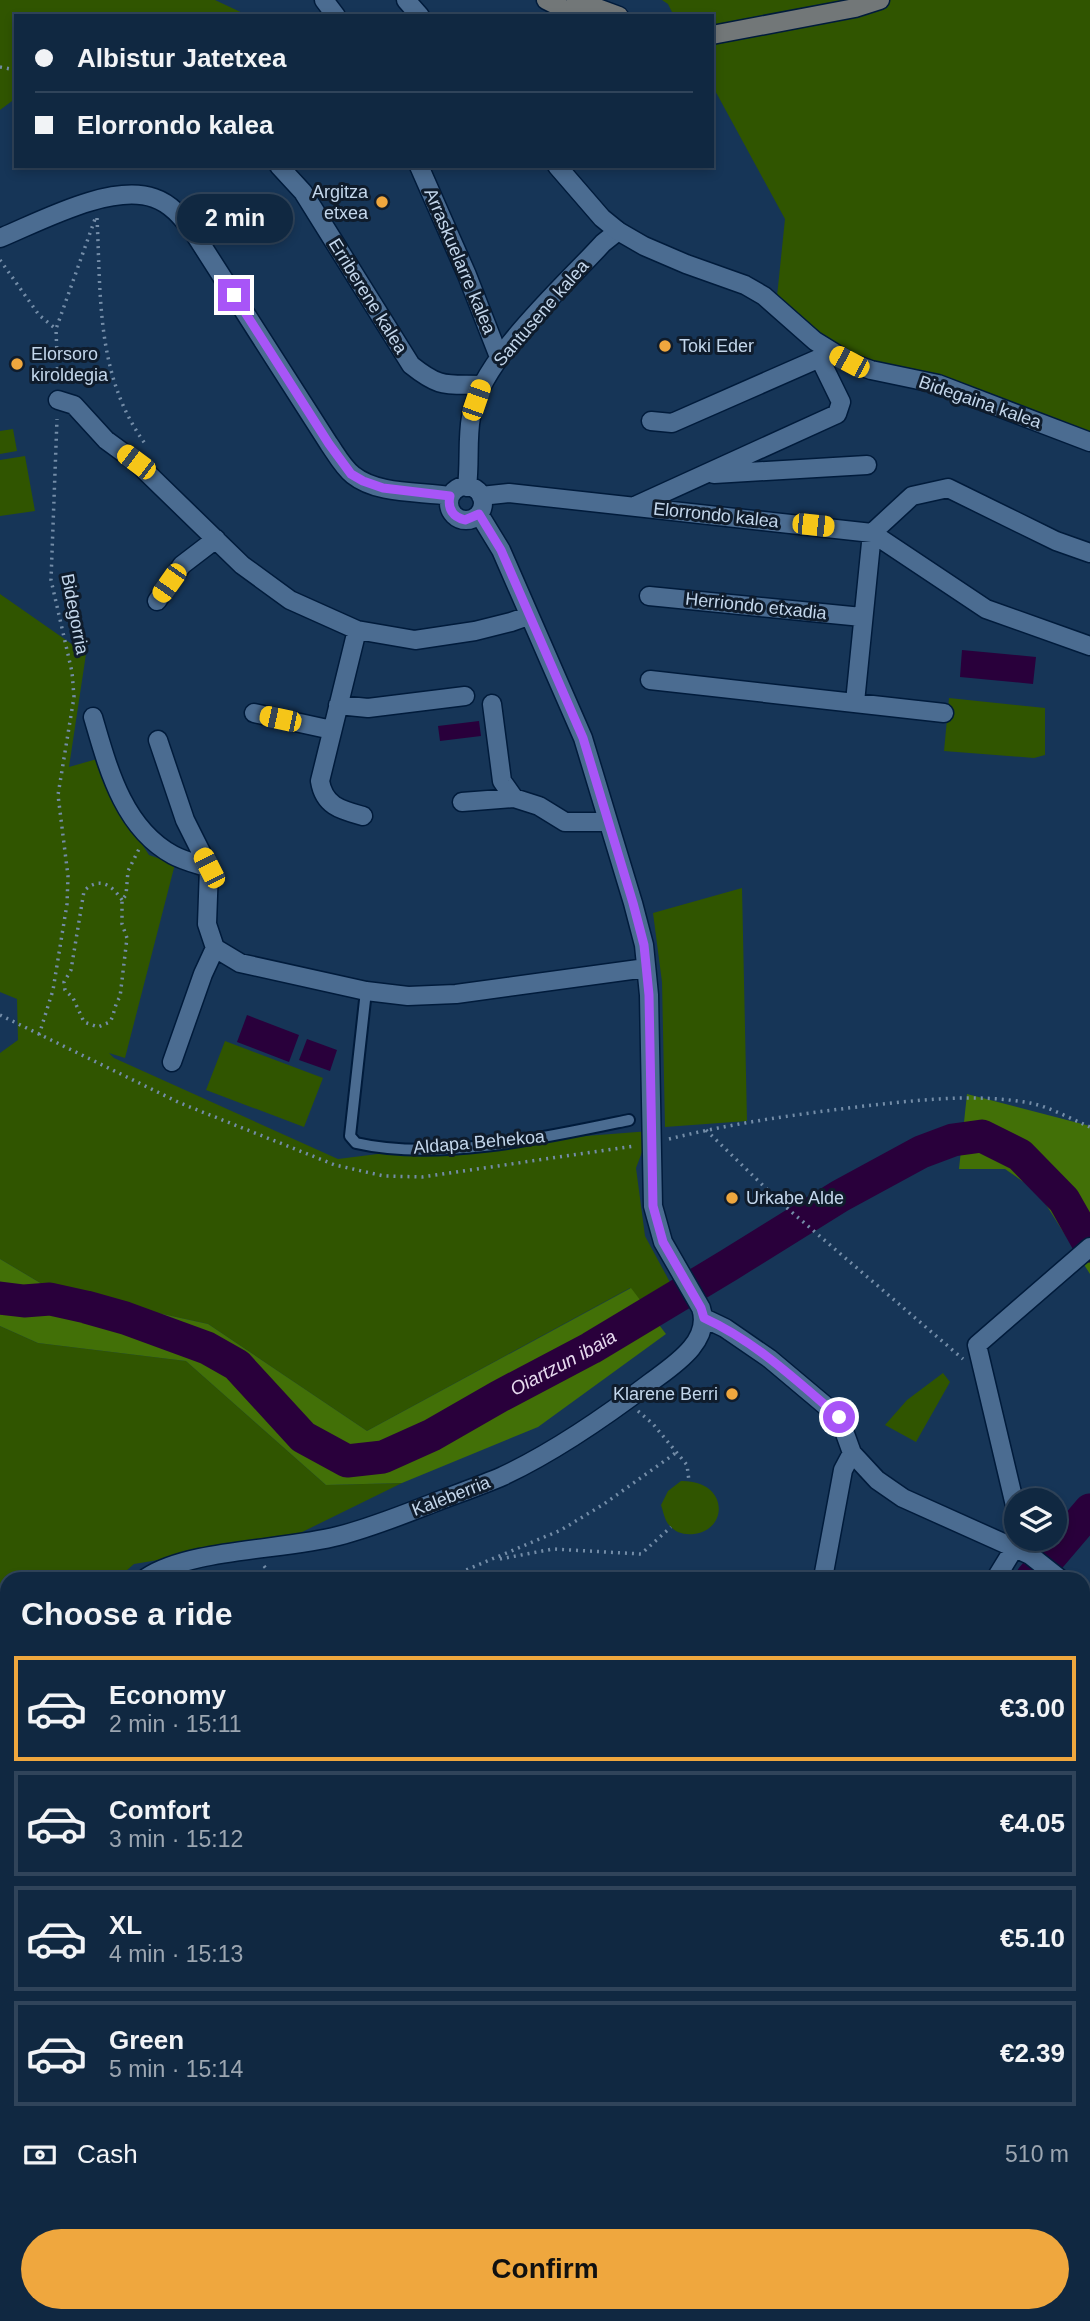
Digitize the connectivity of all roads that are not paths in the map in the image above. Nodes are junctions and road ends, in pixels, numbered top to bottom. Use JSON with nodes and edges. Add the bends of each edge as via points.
{"nodes":[{"id":1,"x":407,"y":0,"type":"edge"},
{"id":2,"x":546,"y":0,"type":"edge"},
{"id":3,"x":576,"y":0,"type":"edge"},
{"id":4,"x":880,"y":0,"type":"edge"},
{"id":5,"x":857,"y":4,"type":"edge"},
{"id":6,"x":418,"y":14,"type":"edge"},
{"id":7,"x":574,"y":14,"type":"edge"},
{"id":8,"x":614,"y":14,"type":"edge"},
{"id":9,"x":788,"y":20,"type":"junction"},
{"id":10,"x":714,"y":25,"type":"edge"},
{"id":11,"x":714,"y":35,"type":"edge"},
{"id":12,"x":281,"y":168,"type":"edge"},
{"id":13,"x":420,"y":168,"type":"edge"},
{"id":14,"x":559,"y":168,"type":"edge"},
{"id":15,"x":618,"y":231,"type":"junction"},
{"id":16,"x":0,"y":238,"type":"edge"},
{"id":17,"x":826,"y":356,"type":"junction"},
{"id":18,"x":499,"y":357,"type":"junction"},
{"id":19,"x":482,"y":385,"type":"junction"},
{"id":20,"x":58,"y":400,"type":"road end"},
{"id":21,"x":652,"y":421,"type":"dead end"},
{"id":22,"x":1090,"y":442,"type":"edge"},
{"id":23,"x":867,"y":465,"type":"dead end"},
{"id":24,"x":704,"y":474,"type":"junction"},
{"id":25,"x":450,"y":496,"type":"junction"},
{"id":26,"x":476,"y":499,"type":"junction"},
{"id":27,"x":635,"y":505,"type":"junction"},
{"id":28,"x":872,"y":533,"type":"junction"},
{"id":29,"x":216,"y":539,"type":"junction"},
{"id":30,"x":1090,"y":553,"type":"edge"},
{"id":31,"x":649,"y":596,"type":"dead end"},
{"id":32,"x":157,"y":601,"type":"dead end"},
{"id":33,"x":528,"y":615,"type":"junction"},
{"id":34,"x":862,"y":617,"type":"junction"},
{"id":35,"x":357,"y":630,"type":"junction"},
{"id":36,"x":1090,"y":646,"type":"edge"},
{"id":37,"x":650,"y":680,"type":"dead end"},
{"id":38,"x":465,"y":696,"type":"dead end"},
{"id":39,"x":855,"y":702,"type":"junction"},
{"id":40,"x":492,"y":704,"type":"dead end"},
{"id":41,"x":338,"y":705,"type":"junction"},
{"id":42,"x":254,"y":713,"type":"dead end"},
{"id":43,"x":944,"y":713,"type":"dead end"},
{"id":44,"x":93,"y":717,"type":"dead end"},
{"id":45,"x":332,"y":730,"type":"junction"},
{"id":46,"x":158,"y":740,"type":"dead end"},
{"id":47,"x":514,"y":798,"type":"junction"},
{"id":48,"x":462,"y":802,"type":"dead end"},
{"id":49,"x":363,"y":816,"type":"dead end"},
{"id":50,"x":608,"y":822,"type":"junction"},
{"id":51,"x":209,"y":868,"type":"junction"},
{"id":52,"x":215,"y":948,"type":"junction"},
{"id":53,"x":646,"y":968,"type":"junction"},
{"id":54,"x":366,"y":991,"type":"junction"},
{"id":55,"x":172,"y":1062,"type":"dead end"},
{"id":56,"x":629,"y":1120,"type":"dead end"},
{"id":57,"x":1085,"y":1251,"type":"edge"},
{"id":58,"x":704,"y":1318,"type":"junction"},
{"id":59,"x":852,"y":1453,"type":"junction"},
{"id":60,"x":1011,"y":1488,"type":"edge"},
{"id":61,"x":1004,"y":1543,"type":"edge"},
{"id":62,"x":1023,"y":1551,"type":"joint"},
{"id":63,"x":158,"y":1572,"type":"edge"},
{"id":64,"x":824,"y":1572,"type":"edge"},
{"id":65,"x":1002,"y":1572,"type":"edge"},
{"id":66,"x":1051,"y":1572,"type":"edge"}],
"edges":[{"from":1,"to":6,"type":"street"},
{"from":2,"to":7,"type":"main road"},
{"from":3,"to":8,"type":"main road"},
{"from":4,"to":5,"type":"main road"},
{"from":5,"to":9,"type":"main road"},
{"from":9,"to":10,"type":"main road"},
{"from":9,"to":11,"type":"main road"},
{"from":12,"to":19,"type":"street","name":"Erriberene kalea","via":[[303,192],[411,365],[445,385]]},
{"from":13,"to":18,"type":"street","name":"Arraskuelarre kalea"},
{"from":14,"to":15,"type":"street","name":"Bidegaina kalea"},
{"from":15,"to":17,"type":"street","name":"Bidegaina kalea","via":[[764,296]]},
{"from":15,"to":18,"type":"street","name":"Santusene kalea"},
{"from":16,"to":25,"type":"street","via":[[125,193],[155,198],[178,212],[194,233],[351,474],[383,488]]},
{"from":17,"to":21,"type":"street","via":[[672,423]]},
{"from":17,"to":22,"type":"street","name":"Bidegaina kalea","via":[[951,388]]},
{"from":17,"to":24,"type":"street","via":[[841,402],[837,414]]},
{"from":18,"to":19,"type":"street","name":"Santusene kalea"},
{"from":19,"to":26,"type":"street","name":"Santusene kalea","via":[[471,416]]},
{"from":20,"to":29,"type":"street","via":[[74,405]]},
{"from":23,"to":24,"type":"street"},
{"from":24,"to":27,"type":"street"},
{"from":25,"to":26,"type":"street","via":[[457,489]]},
{"from":25,"to":26,"type":"street","via":[[450,509],[458,519],[471,520]]},
{"from":26,"to":27,"type":"street","name":"Elorrondo kalea","via":[[509,493]]},
{"from":26,"to":33,"type":"street"},
{"from":27,"to":28,"type":"street","name":"Elorrondo kalea"},
{"from":28,"to":30,"type":"street","via":[[912,496],[948,488]]},
{"from":28,"to":34,"type":"street"},
{"from":28,"to":36,"type":"street","name":"Elorrondo kalea","via":[[986,609]]},
{"from":29,"to":32,"type":"street","via":[[182,565]]},
{"from":29,"to":35,"type":"street","via":[[242,565],[290,600]]},
{"from":31,"to":34,"type":"street","name":"Herriondo etxadia"},
{"from":33,"to":35,"type":"street","via":[[475,631],[415,640]]},
{"from":33,"to":50,"type":"street","via":[[583,738]]},
{"from":34,"to":39,"type":"street"},
{"from":35,"to":41,"type":"street"},
{"from":37,"to":39,"type":"street"},
{"from":38,"to":41,"type":"street","via":[[368,708]]},
{"from":39,"to":43,"type":"street"},
{"from":40,"to":47,"type":"street","via":[[502,781]]},
{"from":41,"to":45,"type":"street"},
{"from":42,"to":45,"type":"street"},
{"from":44,"to":51,"type":"street","via":[[119,794],[135,821],[174,856]]},
{"from":45,"to":49,"type":"street","via":[[320,781],[322,794],[338,809]]},
{"from":46,"to":51,"type":"street","via":[[185,820]]},
{"from":47,"to":48,"type":"street"},
{"from":47,"to":50,"type":"street","via":[[565,822]]},
{"from":50,"to":53,"type":"street","via":[[636,914]]},
{"from":51,"to":52,"type":"street","via":[[207,923]]},
{"from":52,"to":54,"type":"street","via":[[240,963]]},
{"from":52,"to":55,"type":"street"},
{"from":53,"to":54,"type":"street","via":[[456,994],[408,996]]},
{"from":53,"to":58,"type":"street","via":[[653,1206],[663,1242]]},
{"from":54,"to":56,"type":"lane","name":"Aldapa Behekoa","via":[[350,1136],[356,1143],[412,1150],[472,1146]]},
{"from":57,"to":60,"type":"street","via":[[977,1345]]},
{"from":58,"to":59,"type":"street","via":[[770,1359],[839,1417]]},
{"from":58,"to":63,"type":"street","name":"Kaleberria","via":[[693,1345],[668,1369],[563,1443],[511,1472],[339,1536],[187,1561]]},
{"from":59,"to":61,"type":"street","via":[[877,1480],[903,1498]]},
{"from":59,"to":64,"type":"street","via":[[843,1470]]},
{"from":62,"to":65,"type":"street"},
{"from":62,"to":66,"type":"street"}]}
